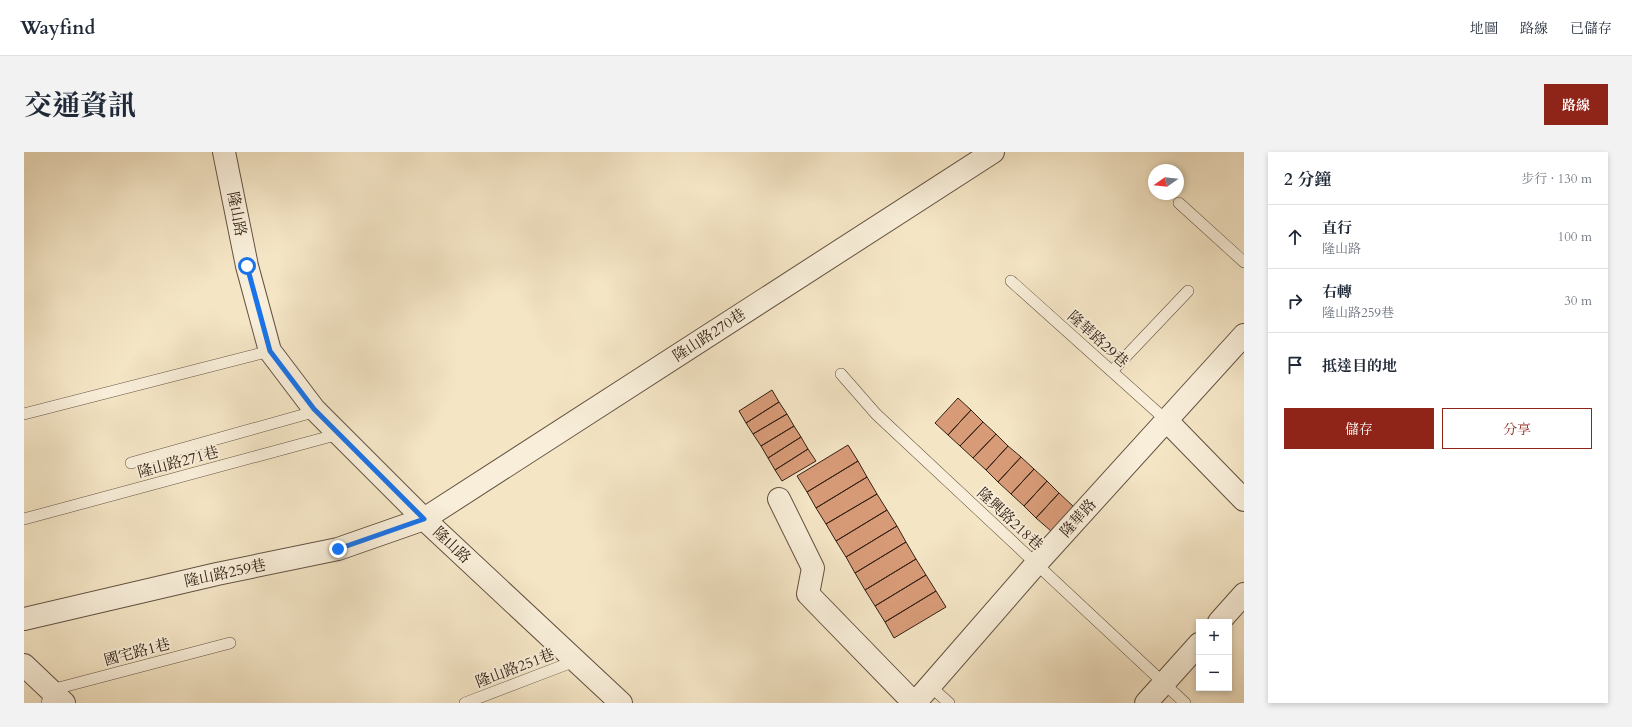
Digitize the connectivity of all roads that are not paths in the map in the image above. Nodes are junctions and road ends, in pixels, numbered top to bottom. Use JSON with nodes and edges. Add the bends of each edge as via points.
{"nodes":[{"id":1,"x":224,"y":152,"type":"edge"},
{"id":2,"x":994,"y":152,"type":"edge"},
{"id":3,"x":1179,"y":203,"type":"dead end"},
{"id":4,"x":1244,"y":262,"type":"edge"},
{"id":5,"x":1010,"y":281,"type":"dead end"},
{"id":6,"x":1188,"y":291,"type":"dead end"},
{"id":7,"x":1244,"y":335,"type":"edge"},
{"id":8,"x":270,"y":351,"type":"junction"},
{"id":9,"x":1112,"y":371,"type":"junction"},
{"id":10,"x":840,"y":374,"type":"dead end"},
{"id":11,"x":317,"y":411,"type":"junction"},
{"id":12,"x":24,"y":414,"type":"edge"},
{"id":13,"x":1166,"y":420,"type":"junction"},
{"id":14,"x":339,"y":434,"type":"junction"},
{"id":15,"x":131,"y":463,"type":"dead end"},
{"id":16,"x":779,"y":499,"type":"dead end"},
{"id":17,"x":1244,"y":500,"type":"edge"},
{"id":18,"x":24,"y":519,"type":"edge"},
{"id":19,"x":424,"y":519,"type":"junction"},
{"id":20,"x":1036,"y":564,"type":"junction"},
{"id":21,"x":1244,"y":594,"type":"edge"},
{"id":22,"x":24,"y":619,"type":"edge"},
{"id":23,"x":1222,"y":619,"type":"edge"},
{"id":24,"x":230,"y":643,"type":"dead end"},
{"id":25,"x":1196,"y":647,"type":"edge"},
{"id":26,"x":575,"y":661,"type":"junction"},
{"id":27,"x":24,"y":665,"type":"edge"},
{"id":28,"x":1163,"y":684,"type":"junction"},
{"id":29,"x":930,"y":686,"type":"junction"},
{"id":30,"x":54,"y":699,"type":"edge"},
{"id":31,"x":465,"y":703,"type":"edge"},
{"id":32,"x":621,"y":703,"type":"edge"},
{"id":33,"x":914,"y":703,"type":"edge"},
{"id":34,"x":949,"y":703,"type":"edge"},
{"id":35,"x":1146,"y":703,"type":"edge"},
{"id":36,"x":1185,"y":703,"type":"edge"}],
"edges":[{"from":1,"to":8,"type":"street","name":"隆山路","via":[[247,266]]},
{"from":2,"to":19,"type":"street","name":"隆山路270巷"},
{"from":3,"to":4,"type":"lane"},
{"from":5,"to":9,"type":"lane","name":"隆華路29巷"},
{"from":6,"to":9,"type":"lane"},
{"from":7,"to":13,"type":"street","name":"隆華路"},
{"from":8,"to":11,"type":"street","name":"隆山路"},
{"from":8,"to":12,"type":"lane"},
{"from":9,"to":13,"type":"lane","name":"隆華路29巷"},
{"from":10,"to":20,"type":"lane","name":"隆興路218巷","via":[[876,414]]},
{"from":11,"to":14,"type":"street","name":"隆山路"},
{"from":11,"to":15,"type":"lane"},
{"from":13,"to":17,"type":"street"},
{"from":13,"to":20,"type":"street","name":"隆華路"},
{"from":14,"to":18,"type":"lane","name":"隆山路271巷"},
{"from":14,"to":19,"type":"street","name":"隆山路"},
{"from":16,"to":33,"type":"street","name":"隆華路","via":[[813,568],[808,594]]},
{"from":19,"to":22,"type":"street","name":"隆山路259巷","via":[[338,549]]},
{"from":19,"to":26,"type":"street","name":"隆山路"},
{"from":20,"to":28,"type":"lane","name":"隆興路218巷"},
{"from":20,"to":29,"type":"street","name":"隆華路"},
{"from":21,"to":23,"type":"street"},
{"from":24,"to":30,"type":"lane","name":"國宅路1巷"},
{"from":25,"to":28,"type":"street"},
{"from":26,"to":31,"type":"lane","name":"隆山路251巷"},
{"from":26,"to":32,"type":"street","name":"隆山路"},
{"from":27,"to":30,"type":"street"},
{"from":28,"to":35,"type":"street"},
{"from":28,"to":36,"type":"lane","name":"隆興路218巷"},
{"from":29,"to":33,"type":"street","name":"隆華路"},
{"from":29,"to":34,"type":"lane"}]}
